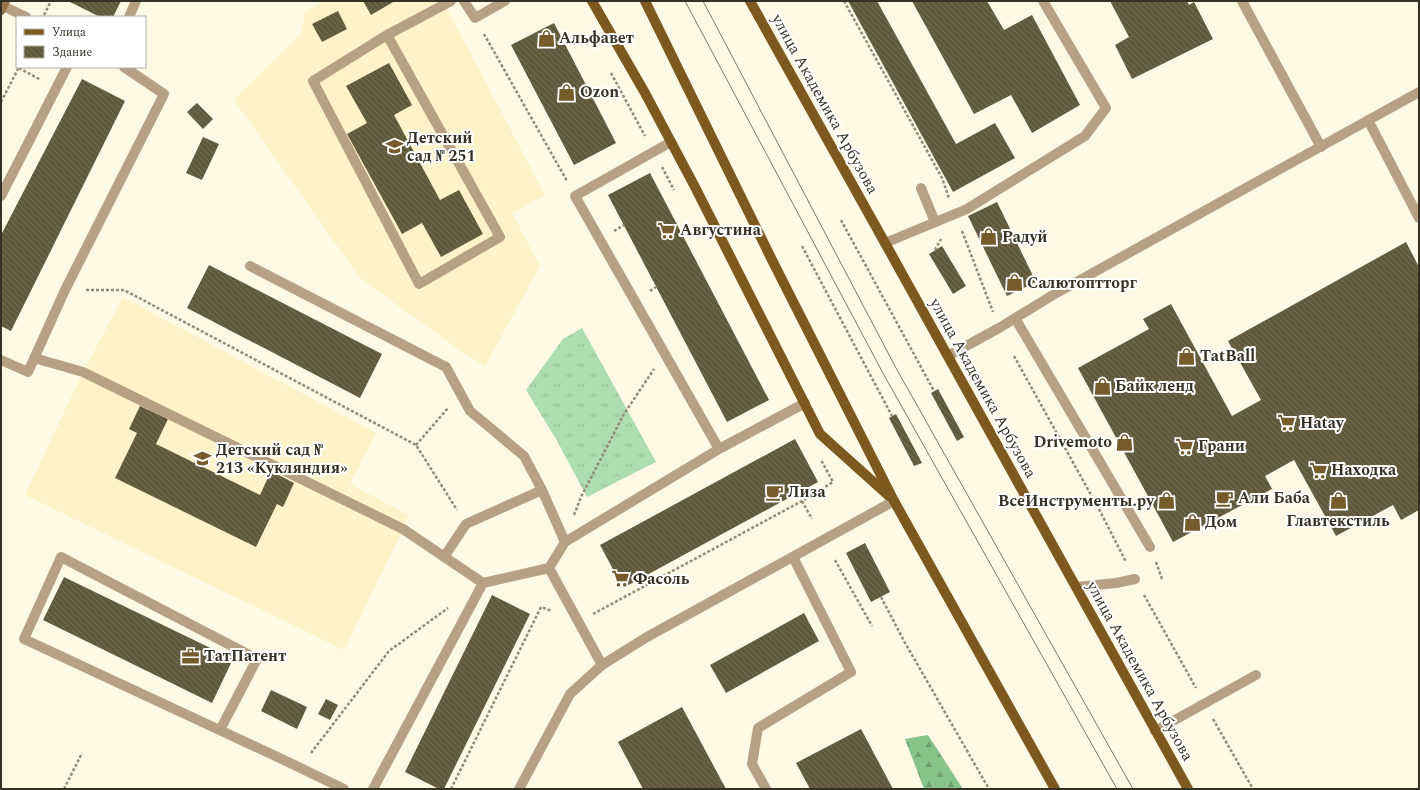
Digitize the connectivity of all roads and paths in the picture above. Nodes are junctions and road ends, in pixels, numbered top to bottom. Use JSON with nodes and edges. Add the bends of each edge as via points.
{"nodes":[{"id":1,"x":51,"y":1,"type":"edge"},
{"id":2,"x":136,"y":1,"type":"edge"},
{"id":3,"x":452,"y":1,"type":"edge"},
{"id":4,"x":464,"y":1,"type":"edge"},
{"id":5,"x":505,"y":1,"type":"edge"},
{"id":6,"x":592,"y":1,"type":"edge"},
{"id":7,"x":645,"y":1,"type":"edge"},
{"id":8,"x":750,"y":1,"type":"edge"},
{"id":9,"x":844,"y":1,"type":"edge"},
{"id":10,"x":1043,"y":1,"type":"edge"},
{"id":11,"x":1242,"y":1,"type":"edge"},
{"id":12,"x":3,"y":6,"type":"edge"},
{"id":13,"x":24,"y":16,"type":"edge"},
{"id":14,"x":44,"y":16,"type":"edge"},
{"id":15,"x":129,"y":16,"type":"edge"},
{"id":16,"x":475,"y":18,"type":"junction"},
{"id":17,"x":387,"y":35,"type":"junction"},
{"id":18,"x":18,"y":68,"type":"edge"},
{"id":19,"x":21,"y":68,"type":"edge"},
{"id":20,"x":66,"y":68,"type":"edge"},
{"id":21,"x":125,"y":68,"type":"edge"},
{"id":22,"x":609,"y":70,"type":"dead end"},
{"id":23,"x":56,"y":89,"type":"junction"},
{"id":24,"x":1419,"y":92,"type":"edge"},
{"id":25,"x":1,"y":102,"type":"edge"},
{"id":26,"x":1368,"y":120,"type":"junction"},
{"id":27,"x":671,"y":142,"type":"junction"},
{"id":28,"x":1320,"y":147,"type":"junction"},
{"id":29,"x":654,"y":152,"type":"junction"},
{"id":30,"x":921,"y":188,"type":"dead end"},
{"id":31,"x":676,"y":194,"type":"dead end"},
{"id":32,"x":1,"y":196,"type":"edge"},
{"id":33,"x":575,"y":196,"type":"junction"},
{"id":34,"x":955,"y":214,"type":"junction"},
{"id":35,"x":1419,"y":218,"type":"edge"},
{"id":36,"x":841,"y":220,"type":"dead end"},
{"id":37,"x":935,"y":222,"type":"junction"},
{"id":38,"x":886,"y":243,"type":"junction"},
{"id":39,"x":802,"y":246,"type":"dead end"},
{"id":40,"x":250,"y":266,"type":"dead end"},
{"id":41,"x":65,"y":290,"type":"junction"},
{"id":42,"x":1015,"y":318,"type":"junction"},
{"id":43,"x":999,"y":328,"type":"junction"},
{"id":44,"x":664,"y":353,"type":"junction"},
{"id":45,"x":1014,"y":355,"type":"dead end"},
{"id":46,"x":948,"y":356,"type":"junction"},
{"id":47,"x":34,"y":358,"type":"junction"},
{"id":48,"x":1,"y":360,"type":"edge"},
{"id":49,"x":934,"y":391,"type":"dead end"},
{"id":50,"x":460,"y":394,"type":"junction"},
{"id":51,"x":805,"y":404,"type":"junction"},
{"id":52,"x":892,"y":416,"type":"dead end"},
{"id":53,"x":416,"y":445,"type":"junction"},
{"id":54,"x":719,"y":449,"type":"junction"},
{"id":55,"x":818,"y":455,"type":"dead end"},
{"id":56,"x":542,"y":490,"type":"junction"},
{"id":57,"x":802,"y":501,"type":"junction"},
{"id":58,"x":894,"y":501,"type":"junction"},
{"id":59,"x":812,"y":519,"type":"dead end"},
{"id":60,"x":466,"y":524,"type":"junction"},
{"id":61,"x":565,"y":542,"type":"junction"},
{"id":62,"x":1150,"y":547,"type":"dead end"},
{"id":63,"x":444,"y":557,"type":"junction"},
{"id":64,"x":793,"y":557,"type":"junction"},
{"id":65,"x":835,"y":560,"type":"dead end"},
{"id":66,"x":548,"y":568,"type":"junction"},
{"id":67,"x":1135,"y":579,"type":"junction"},
{"id":68,"x":483,"y":584,"type":"junction"},
{"id":69,"x":1076,"y":587,"type":"junction"},
{"id":70,"x":881,"y":597,"type":"dead end"},
{"id":71,"x":452,"y":606,"type":"dead end"},
{"id":72,"x":578,"y":622,"type":"junction"},
{"id":73,"x":872,"y":626,"type":"dead end"},
{"id":74,"x":602,"y":665,"type":"junction"},
{"id":75,"x":1256,"y":675,"type":"dead end"},
{"id":76,"x":1205,"y":704,"type":"junction"},
{"id":77,"x":220,"y":730,"type":"junction"},
{"id":78,"x":1155,"y":731,"type":"junction"},
{"id":79,"x":82,"y":753,"type":"dead end"},
{"id":80,"x":300,"y":767,"type":"junction"},
{"id":81,"x":64,"y":789,"type":"edge"},
{"id":82,"x":344,"y":789,"type":"edge"},
{"id":83,"x":373,"y":789,"type":"edge"},
{"id":84,"x":451,"y":789,"type":"edge"},
{"id":85,"x":519,"y":789,"type":"edge"},
{"id":86,"x":766,"y":789,"type":"edge"},
{"id":87,"x":989,"y":789,"type":"edge"},
{"id":88,"x":1055,"y":789,"type":"edge"},
{"id":89,"x":1188,"y":789,"type":"edge"},
{"id":90,"x":1252,"y":789,"type":"edge"}],
"edges":[{"from":1,"to":14,"type":"path"},
{"from":2,"to":15,"type":"street"},
{"from":3,"to":17,"type":"street"},
{"from":4,"to":16,"type":"street"},
{"from":5,"to":16,"type":"street"},
{"from":6,"to":27,"type":"main road"},
{"from":7,"to":58,"type":"main road"},
{"from":8,"to":38,"type":"main road","name":"улица Академика Арбузова"},
{"from":9,"to":34,"type":"path","via":[[942,178]]},
{"from":10,"to":34,"type":"street","via":[[1106,108],[1085,136]]},
{"from":11,"to":28,"type":"street"},
{"from":12,"to":13,"type":"street"},
{"from":16,"to":33,"type":"path"},
{"from":17,"to":17,"type":"street","via":[[313,81],[419,284],[500,237]]},
{"from":18,"to":25,"type":"path"},
{"from":19,"to":23,"type":"path"},
{"from":20,"to":23,"type":"street"},
{"from":21,"to":41,"type":"street","via":[[164,94]]},
{"from":22,"to":29,"type":"path"},
{"from":23,"to":32,"type":"street"},
{"from":24,"to":26,"type":"street"},
{"from":26,"to":28,"type":"street"},
{"from":26,"to":35,"type":"street"},
{"from":27,"to":29,"type":"street"},
{"from":27,"to":51,"type":"main road"},
{"from":28,"to":42,"type":"street"},
{"from":29,"to":31,"type":"path"},
{"from":29,"to":33,"type":"street"},
{"from":30,"to":37,"type":"street"},
{"from":33,"to":44,"type":"street"},
{"from":34,"to":37,"type":"street"},
{"from":34,"to":43,"type":"path"},
{"from":36,"to":49,"type":"path"},
{"from":37,"to":38,"type":"street"},
{"from":38,"to":46,"type":"main road","name":"улица Академика Арбузова"},
{"from":39,"to":52,"type":"path"},
{"from":40,"to":50,"type":"street","via":[[446,367]]},
{"from":41,"to":47,"type":"street"},
{"from":41,"to":53,"type":"path","via":[[124,290]]},
{"from":42,"to":43,"type":"street"},
{"from":42,"to":62,"type":"street"},
{"from":43,"to":46,"type":"street"},
{"from":44,"to":54,"type":"street"},
{"from":44,"to":61,"type":"path","via":[[624,414],[581,497]]},
{"from":45,"to":67,"type":"path"},
{"from":46,"to":69,"type":"main road","name":"улица Академика Арбузова"},
{"from":47,"to":48,"type":"street","via":[[28,372]]},
{"from":47,"to":63,"type":"street","via":[[90,375],[403,530]]},
{"from":50,"to":53,"type":"path"},
{"from":50,"to":56,"type":"street","via":[[470,411],[524,456]]},
{"from":51,"to":54,"type":"street"},
{"from":51,"to":58,"type":"main road","via":[[820,434]]},
{"from":53,"to":60,"type":"path"},
{"from":54,"to":61,"type":"street"},
{"from":55,"to":57,"type":"path","via":[[833,482]]},
{"from":56,"to":60,"type":"street"},
{"from":56,"to":61,"type":"street"},
{"from":57,"to":59,"type":"path"},
{"from":57,"to":72,"type":"path"},
{"from":58,"to":64,"type":"street"},
{"from":58,"to":88,"type":"main road"},
{"from":60,"to":63,"type":"street"},
{"from":61,"to":66,"type":"street"},
{"from":63,"to":68,"type":"street"},
{"from":64,"to":74,"type":"street","via":[[647,637]]},
{"from":64,"to":86,"type":"street","via":[[851,672],[758,728],[752,764]]},
{"from":65,"to":73,"type":"path"},
{"from":66,"to":68,"type":"street"},
{"from":66,"to":72,"type":"street"},
{"from":67,"to":69,"type":"street"},
{"from":67,"to":76,"type":"path"},
{"from":68,"to":83,"type":"street"},
{"from":69,"to":78,"type":"main road","name":"улица Академика Арбузова"},
{"from":70,"to":87,"type":"path"},
{"from":71,"to":80,"type":"path","via":[[389,651]]},
{"from":72,"to":74,"type":"street"},
{"from":72,"to":84,"type":"path","via":[[541,607]]},
{"from":74,"to":85,"type":"street","via":[[570,694]]},
{"from":75,"to":76,"type":"street"},
{"from":76,"to":78,"type":"street"},
{"from":76,"to":90,"type":"path"},
{"from":77,"to":77,"type":"street","via":[[257,659],[61,557],[24,639]]},
{"from":77,"to":80,"type":"street"},
{"from":78,"to":89,"type":"main road","name":"улица Академика Арбузова"},
{"from":79,"to":81,"type":"path"},
{"from":80,"to":82,"type":"street"}]}
